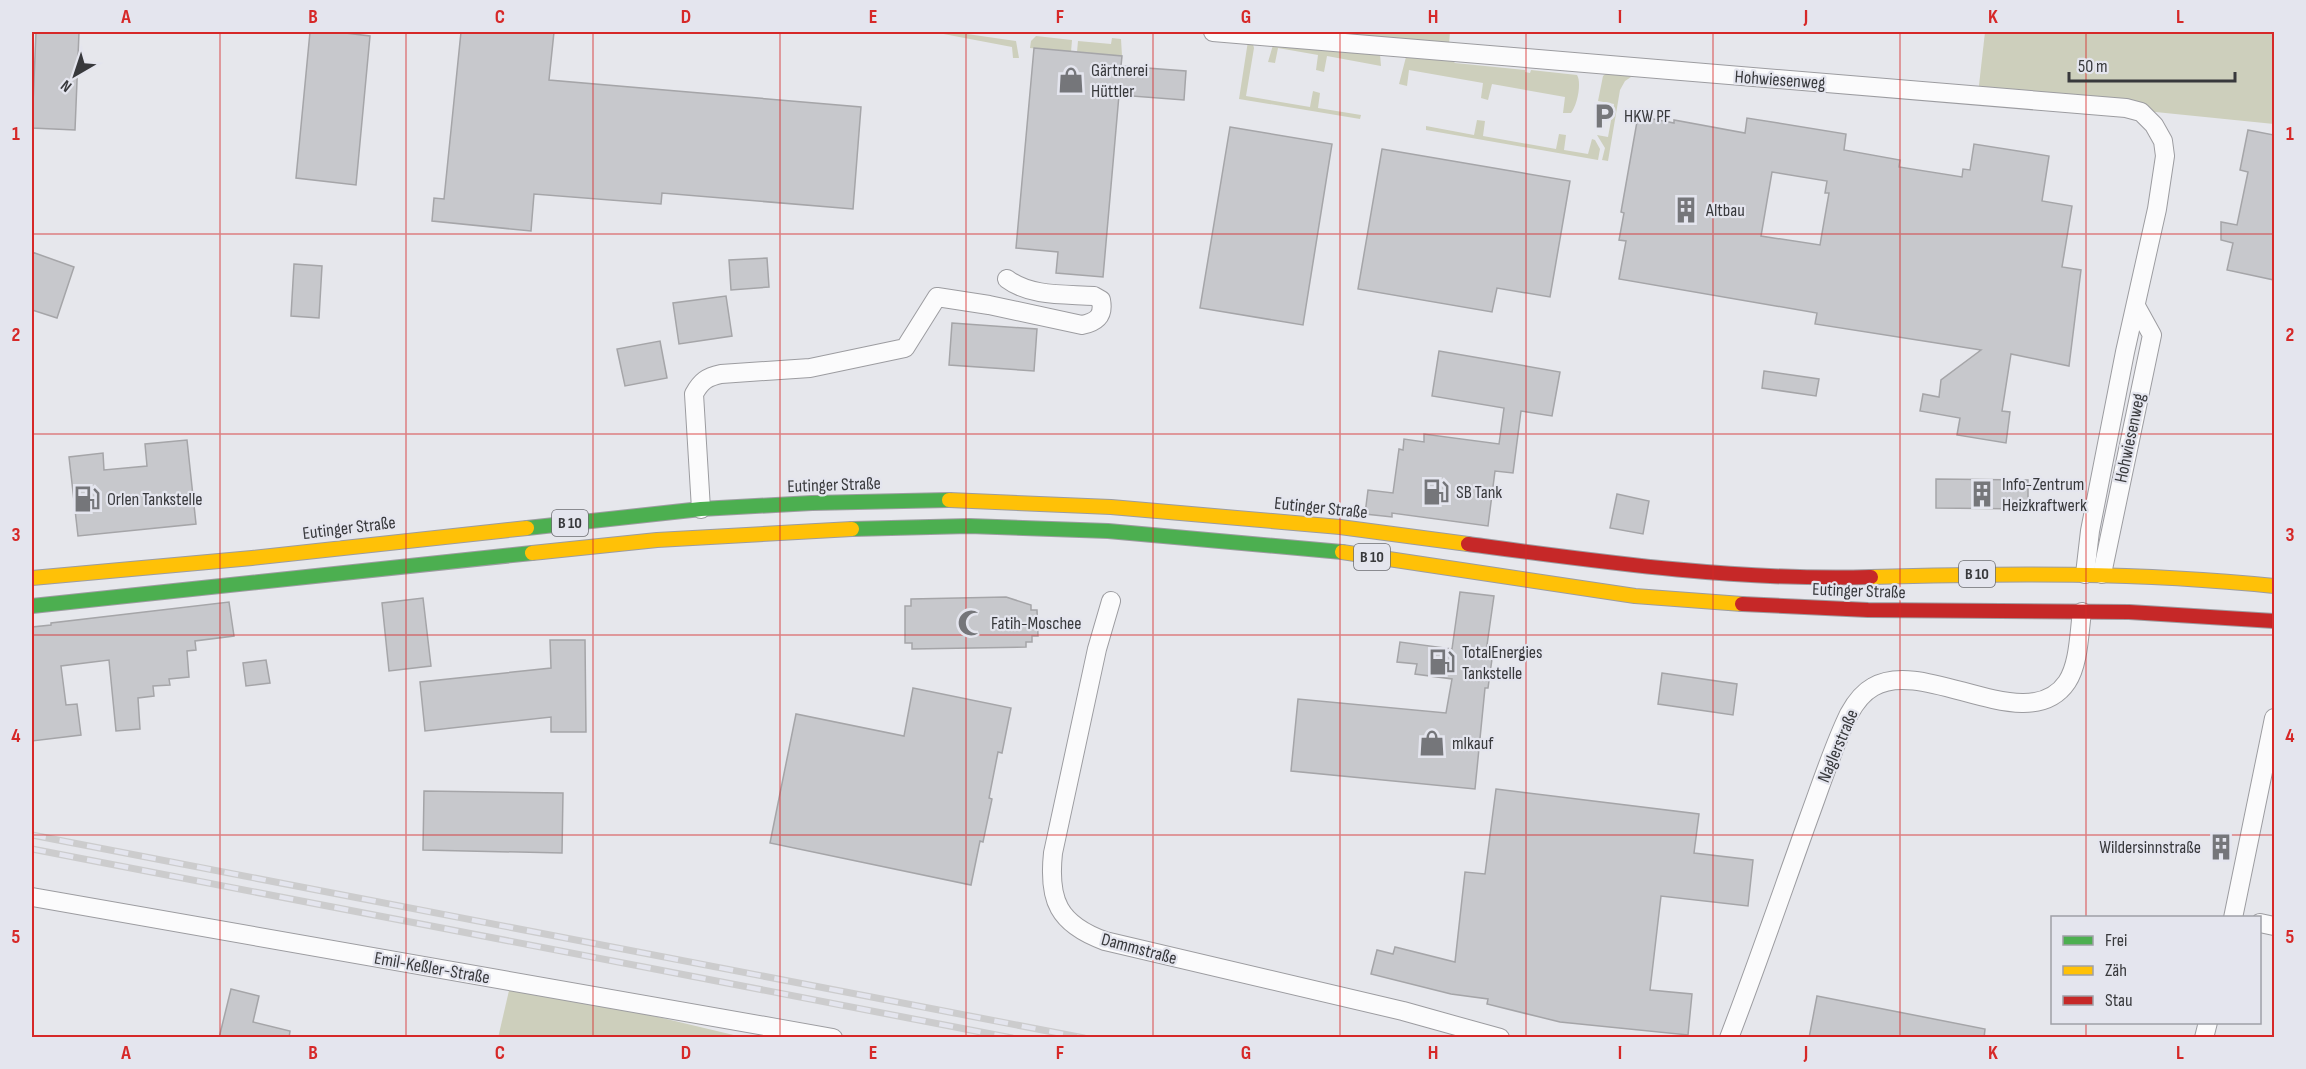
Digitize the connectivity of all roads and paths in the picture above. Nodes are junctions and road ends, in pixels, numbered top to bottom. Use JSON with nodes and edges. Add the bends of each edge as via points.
{"nodes":[{"id":1,"x":1213,"y":32,"type":"edge"},
{"id":2,"x":1007,"y":279,"type":"dead end"},
{"id":3,"x":701,"y":509,"type":"junction"},
{"id":4,"x":2093,"y":574,"type":"junction"},
{"id":5,"x":32,"y":578,"type":"edge"},
{"id":6,"x":1636,"y":581,"type":"junction"},
{"id":7,"x":2274,"y":586,"type":"edge"},
{"id":8,"x":1111,"y":601,"type":"dead end"},
{"id":9,"x":2083,"y":602,"type":"junction"},
{"id":10,"x":2101,"y":602,"type":"junction"},
{"id":11,"x":32,"y":606,"type":"edge"},
{"id":12,"x":2274,"y":621,"type":"edge"},
{"id":13,"x":2274,"y":718,"type":"edge"},
{"id":14,"x":32,"y":897,"type":"edge"},
{"id":15,"x":2233,"y":916,"type":"edge"},
{"id":16,"x":833,"y":1038,"type":"edge"},
{"id":17,"x":1500,"y":1038,"type":"edge"},
{"id":18,"x":1729,"y":1038,"type":"edge"}],
"edges":[{"from":1,"to":4,"type":"street","name":"Hohwiesenweg","via":[[2133,109],[2148,117],[2158,130],[2165,156],[2090,531]]},
{"from":2,"to":3,"type":"street","via":[[1017,287],[1038,292],[1094,296],[1101,300],[1101,316],[1083,325],[937,297],[905,348],[810,368],[707,377],[694,394]]},
{"from":3,"to":5,"type":"main road","name":"Eutinger Straße","number":"B 10"},
{"from":3,"to":6,"type":"main road","name":"Eutinger Straße","number":"B 10","via":[[951,500],[1066,504],[1340,527]]},
{"from":4,"to":6,"type":"main road","name":"Eutinger Straße","number":"B 10","via":[[1808,579],[1714,574]]},
{"from":4,"to":7,"type":"main road","name":"Eutinger Straße","number":"B 10"},
{"from":4,"to":9,"type":"main road"},
{"from":4,"to":10,"type":"main road"},
{"from":6,"to":9,"type":"main road","name":"Eutinger Straße","number":"B 10","via":[[1754,605],[1868,610]]},
{"from":6,"to":11,"type":"main road","name":"Eutinger Straße","number":"B 10","via":[[1108,531],[969,526],[666,539]]},
{"from":8,"to":17,"type":"street","name":"Dammstraße","via":[[1053,853],[1054,897],[1064,917],[1086,934],[1105,941],[1403,1011]]},
{"from":9,"to":10,"type":"main road","name":"Eutinger Straße","number":"B 10"},
{"from":9,"to":18,"type":"street","name":"Naglerstraße","via":[[2067,682],[2037,702],[2004,701],[1899,679],[1872,687],[1858,699],[1828,765]]},
{"from":10,"to":12,"type":"main road","name":"Eutinger Straße","number":"B 10"},
{"from":13,"to":15,"type":"street"},
{"from":14,"to":16,"type":"street","name":"Emil-Keßler-Straße"}]}
